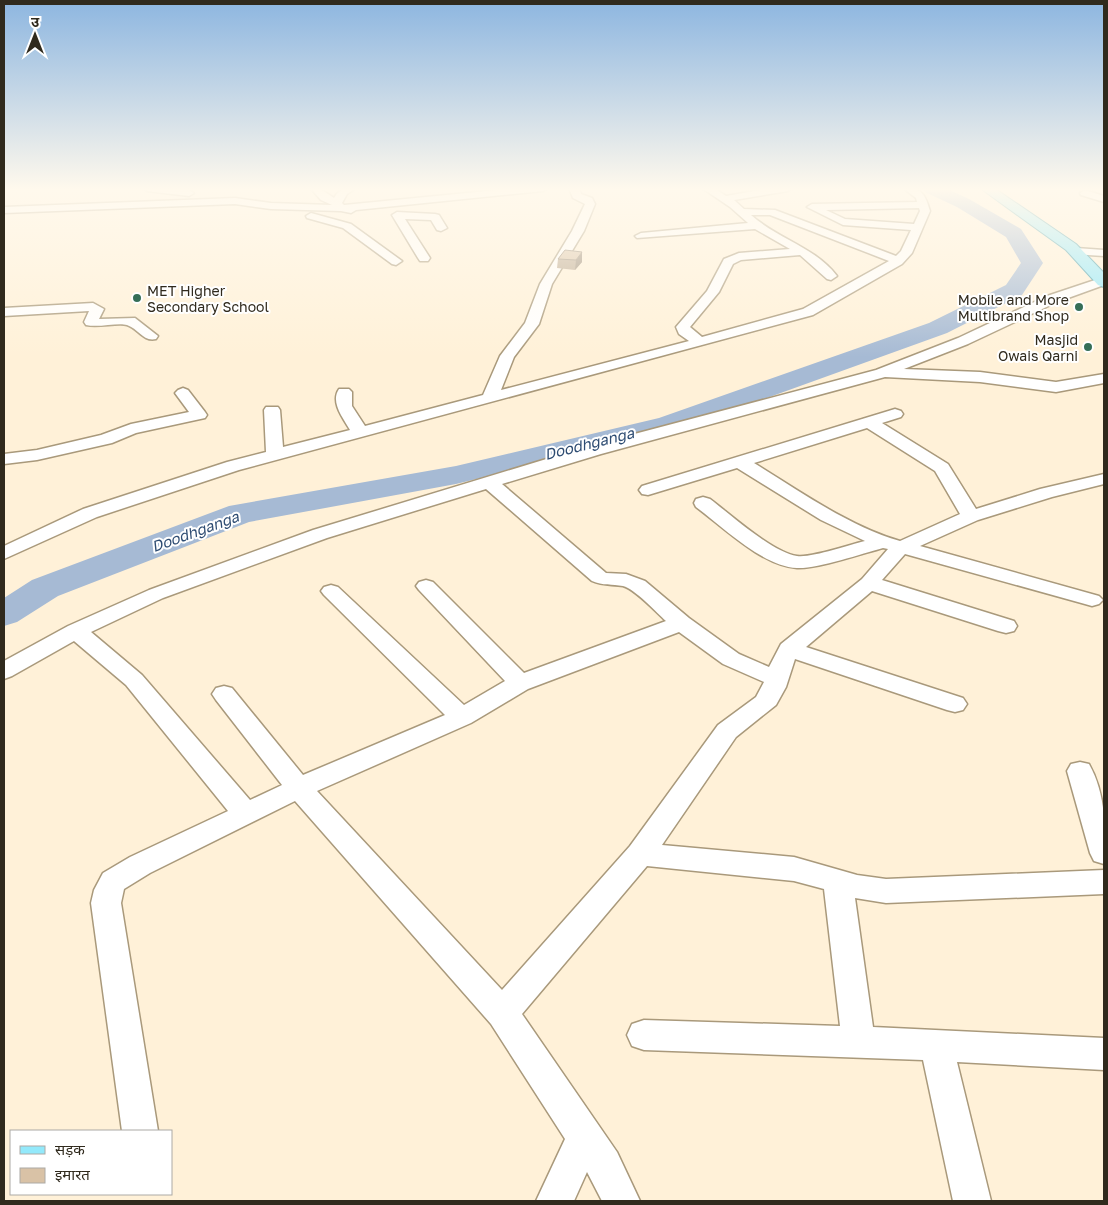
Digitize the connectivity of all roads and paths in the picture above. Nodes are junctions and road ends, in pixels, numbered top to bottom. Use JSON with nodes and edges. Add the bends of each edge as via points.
{"nodes":[{"id":1,"x":374,"y":244,"type":"edge"},
{"id":2,"x":570,"y":244,"type":"edge"},
{"id":3,"x":789,"y":244,"type":"edge"},
{"id":4,"x":855,"y":244,"type":"edge"},
{"id":5,"x":910,"y":244,"type":"edge"},
{"id":6,"x":1063,"y":244,"type":"edge"},
{"id":7,"x":407,"y":245,"type":"joint"},
{"id":8,"x":379,"y":248,"type":"junction"},
{"id":9,"x":803,"y":252,"type":"junction"},
{"id":10,"x":1104,"y":252,"type":"edge"},
{"id":11,"x":1081,"y":257,"type":"junction"},
{"id":12,"x":424,"y":258,"type":"dead end"},
{"id":13,"x":396,"y":261,"type":"dead end"},
{"id":14,"x":898,"y":261,"type":"junction"},
{"id":15,"x":1104,"y":261,"type":"edge"},
{"id":16,"x":831,"y":276,"type":"dead end"},
{"id":17,"x":1104,"y":281,"type":"edge"},
{"id":18,"x":4,"y":312,"type":"edge"},
{"id":19,"x":151,"y":336,"type":"dead end"},
{"id":20,"x":699,"y":341,"type":"junction"},
{"id":21,"x":881,"y":373,"type":"junction"},
{"id":22,"x":1104,"y":379,"type":"edge"},
{"id":23,"x":344,"y":392,"type":"dead end"},
{"id":24,"x":184,"y":393,"type":"dead end"},
{"id":25,"x":490,"y":397,"type":"junction"},
{"id":26,"x":272,"y":410,"type":"dead end"},
{"id":27,"x":895,"y":414,"type":"dead end"},
{"id":28,"x":870,"y":423,"type":"junction"},
{"id":29,"x":360,"y":432,"type":"junction"},
{"id":30,"x":275,"y":455,"type":"junction"},
{"id":31,"x":4,"y":459,"type":"edge"},
{"id":32,"x":738,"y":461,"type":"junction"},
{"id":33,"x":1104,"y":479,"type":"edge"},
{"id":34,"x":488,"y":482,"type":"junction"},
{"id":35,"x":648,"y":490,"type":"dead end"},
{"id":36,"x":703,"y":503,"type":"dead end"},
{"id":37,"x":971,"y":516,"type":"junction"},
{"id":38,"x":891,"y":545,"type":"junction"},
{"id":39,"x":4,"y":553,"type":"edge"},
{"id":40,"x":869,"y":583,"type":"junction"},
{"id":41,"x":426,"y":586,"type":"dead end"},
{"id":42,"x":331,"y":591,"type":"dead end"},
{"id":43,"x":1092,"y":600,"type":"dead end"},
{"id":44,"x":681,"y":623,"type":"junction"},
{"id":45,"x":1006,"y":626,"type":"dead end"},
{"id":46,"x":76,"y":631,"type":"junction"},
{"id":47,"x":789,"y":648,"type":"junction"},
{"id":48,"x":4,"y":671,"type":"edge"},
{"id":49,"x":776,"y":678,"type":"junction"},
{"id":50,"x":520,"y":683,"type":"junction"},
{"id":51,"x":224,"y":694,"type":"dead end"},
{"id":52,"x":955,"y":704,"type":"dead end"},
{"id":53,"x":462,"y":717,"type":"junction"},
{"id":54,"x":1080,"y":771,"type":"dead end"},
{"id":55,"x":299,"y":788,"type":"junction"},
{"id":56,"x":246,"y":814,"type":"junction"},
{"id":57,"x":1104,"y":853,"type":"edge"},
{"id":58,"x":640,"y":854,"type":"junction"},
{"id":59,"x":1104,"y":882,"type":"edge"},
{"id":60,"x":838,"y":883,"type":"junction"},
{"id":61,"x":502,"y":1013,"type":"junction"},
{"id":62,"x":644,"y":1035,"type":"dead end"},
{"id":63,"x":859,"y":1043,"type":"junction"},
{"id":64,"x":936,"y":1045,"type":"junction"},
{"id":65,"x":1104,"y":1054,"type":"edge"},
{"id":66,"x":140,"y":1130,"type":"edge"},
{"id":67,"x":585,"y":1137,"type":"junction"},
{"id":68,"x":555,"y":1201,"type":"edge"},
{"id":69,"x":621,"y":1201,"type":"edge"},
{"id":70,"x":972,"y":1201,"type":"edge"}],
"edges":[{"from":1,"to":8,"type":"street"},
{"from":2,"to":25,"type":"street","via":[[546,284],[532,324],[507,356]]},
{"from":3,"to":9,"type":"street"},
{"from":4,"to":14,"type":"street"},
{"from":5,"to":14,"type":"street"},
{"from":6,"to":11,"type":"main road"},
{"from":7,"to":8,"type":"street"},
{"from":7,"to":12,"type":"street"},
{"from":8,"to":13,"type":"street"},
{"from":9,"to":16,"type":"street"},
{"from":9,"to":20,"type":"street","via":[[739,258],[728,262],[714,292],[683,327]]},
{"from":10,"to":11,"type":"street"},
{"from":11,"to":15,"type":"street"},
{"from":11,"to":17,"type":"main road"},
{"from":14,"to":20,"type":"street","via":[[808,312]]},
{"from":17,"to":21,"type":"street","via":[[1052,299],[963,341]]},
{"from":18,"to":19,"type":"street","via":[[93,307],[97,309],[91,322],[130,321]]},
{"from":20,"to":25,"type":"street"},
{"from":21,"to":22,"type":"street","via":[[980,377],[1049,387]]},
{"from":21,"to":34,"type":"street"},
{"from":23,"to":29,"type":"street","via":[[344,406]]},
{"from":24,"to":31,"type":"street","via":[[199,415],[131,428],[106,439],[37,455]]},
{"from":25,"to":29,"type":"street"},
{"from":26,"to":30,"type":"street"},
{"from":27,"to":28,"type":"street"},
{"from":28,"to":32,"type":"street"},
{"from":28,"to":37,"type":"street","via":[[942,468]]},
{"from":29,"to":30,"type":"street"},
{"from":30,"to":39,"type":"street","via":[[90,513]]},
{"from":32,"to":35,"type":"street"},
{"from":32,"to":38,"type":"street","via":[[828,516]]},
{"from":33,"to":37,"type":"street"},
{"from":34,"to":44,"type":"street","via":[[599,578],[632,582]]},
{"from":34,"to":46,"type":"street","via":[[320,534],[156,594]]},
{"from":36,"to":38,"type":"street","via":[[772,553],[798,563]]},
{"from":37,"to":38,"type":"street"},
{"from":38,"to":40,"type":"street"},
{"from":38,"to":43,"type":"street"},
{"from":40,"to":45,"type":"street"},
{"from":40,"to":47,"type":"street"},
{"from":41,"to":50,"type":"street"},
{"from":42,"to":53,"type":"street"},
{"from":44,"to":49,"type":"street","via":[[738,663]]},
{"from":44,"to":50,"type":"street"},
{"from":46,"to":48,"type":"street"},
{"from":46,"to":56,"type":"street","via":[[134,680]]},
{"from":47,"to":49,"type":"street"},
{"from":47,"to":52,"type":"street"},
{"from":49,"to":58,"type":"street","via":[[768,699],[727,732]]},
{"from":50,"to":53,"type":"street"},
{"from":51,"to":55,"type":"street"},
{"from":53,"to":55,"type":"street"},
{"from":54,"to":57,"type":"street"},
{"from":55,"to":56,"type":"street"},
{"from":55,"to":61,"type":"street"},
{"from":56,"to":66,"type":"street","via":[[140,865],[113,881],[109,890],[106,903]]},
{"from":58,"to":60,"type":"street","via":[[794,869]]},
{"from":58,"to":61,"type":"street"},
{"from":59,"to":60,"type":"street","via":[[886,891]]},
{"from":60,"to":63,"type":"street"},
{"from":61,"to":67,"type":"street"},
{"from":62,"to":63,"type":"street"},
{"from":63,"to":64,"type":"street"},
{"from":64,"to":65,"type":"street"},
{"from":64,"to":70,"type":"street"},
{"from":67,"to":68,"type":"street"},
{"from":67,"to":69,"type":"street","via":[[604,1165]]}]}
